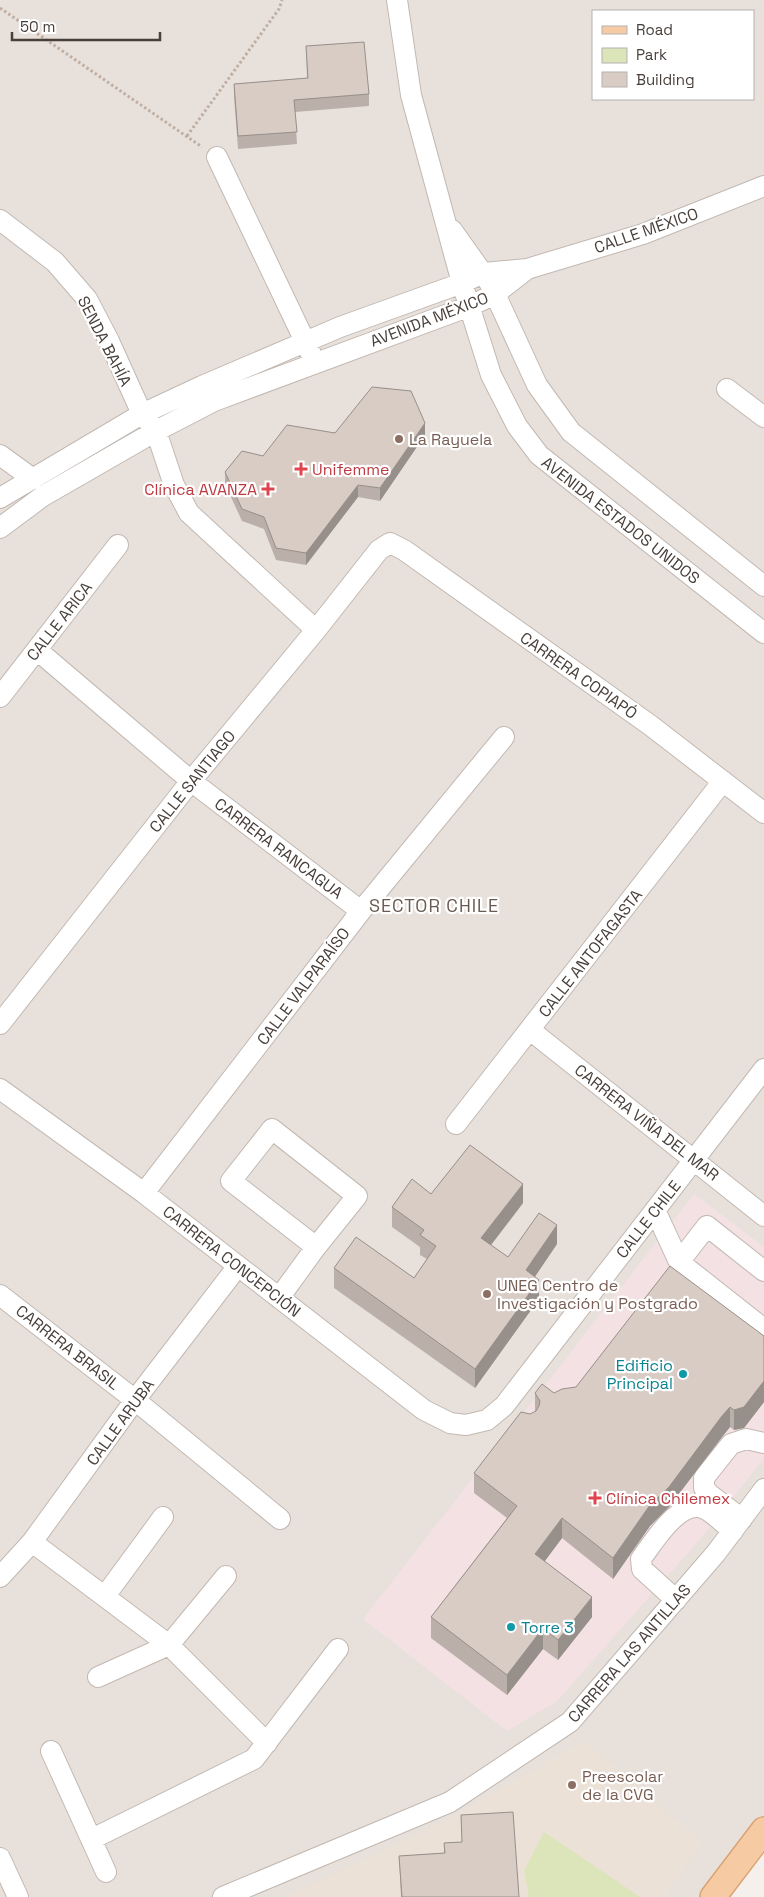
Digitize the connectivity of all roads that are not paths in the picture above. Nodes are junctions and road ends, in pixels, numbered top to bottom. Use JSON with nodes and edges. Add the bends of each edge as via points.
{"nodes":[{"id":1,"x":397,"y":0,"type":"edge"},
{"id":2,"x":218,"y":157,"type":"road end"},
{"id":3,"x":764,"y":186,"type":"edge"},
{"id":4,"x":444,"y":218,"type":"junction"},
{"id":5,"x":0,"y":220,"type":"edge"},
{"id":6,"x":527,"y":269,"type":"junction"},
{"id":7,"x":483,"y":273,"type":"junction"},
{"id":8,"x":462,"y":283,"type":"junction"},
{"id":9,"x":494,"y":294,"type":"junction"},
{"id":10,"x":470,"y":306,"type":"junction"},
{"id":11,"x":305,"y":342,"type":"junction"},
{"id":12,"x":316,"y":363,"type":"junction"},
{"id":13,"x":727,"y":389,"type":"dead end"},
{"id":14,"x":142,"y":414,"type":"junction"},
{"id":15,"x":764,"y":417,"type":"edge"},
{"id":16,"x":156,"y":430,"type":"junction"},
{"id":17,"x":0,"y":455,"type":"edge"},
{"id":18,"x":33,"y":479,"type":"junction"},
{"id":19,"x":0,"y":498,"type":"edge"},
{"id":20,"x":0,"y":528,"type":"edge"},
{"id":21,"x":390,"y":543,"type":"joint"},
{"id":22,"x":118,"y":545,"type":"dead end"},
{"id":23,"x":764,"y":586,"type":"edge"},
{"id":24,"x":316,"y":630,"type":"junction"},
{"id":25,"x":764,"y":634,"type":"edge"},
{"id":26,"x":37,"y":650,"type":"junction"},
{"id":27,"x":0,"y":697,"type":"edge"},
{"id":28,"x":504,"y":737,"type":"dead end"},
{"id":29,"x":191,"y":781,"type":"junction"},
{"id":30,"x":723,"y":781,"type":"junction"},
{"id":31,"x":764,"y":813,"type":"edge"},
{"id":32,"x":361,"y":911,"type":"junction"},
{"id":33,"x":0,"y":1024,"type":"edge"},
{"id":34,"x":530,"y":1030,"type":"junction"},
{"id":35,"x":764,"y":1069,"type":"edge"},
{"id":36,"x":0,"y":1089,"type":"edge"},
{"id":37,"x":456,"y":1124,"type":"dead end"},
{"id":38,"x":694,"y":1159,"type":"junction"},
{"id":39,"x":144,"y":1193,"type":"junction"},
{"id":40,"x":655,"y":1210,"type":"junction"},
{"id":41,"x":764,"y":1216,"type":"edge"},
{"id":42,"x":316,"y":1248,"type":"junction"},
{"id":43,"x":679,"y":1262,"type":"junction"},
{"id":44,"x":238,"y":1266,"type":"junction"},
{"id":45,"x":764,"y":1271,"type":"edge"},
{"id":46,"x":0,"y":1295,"type":"edge"},
{"id":47,"x":279,"y":1298,"type":"junction"},
{"id":48,"x":764,"y":1329,"type":"edge"},
{"id":49,"x":135,"y":1400,"type":"junction"},
{"id":50,"x":508,"y":1400,"type":"junction"},
{"id":51,"x":523,"y":1418,"type":"edge"},
{"id":52,"x":466,"y":1425,"type":"joint"},
{"id":53,"x":764,"y":1443,"type":"edge"},
{"id":54,"x":764,"y":1490,"type":"edge"},
{"id":55,"x":163,"y":1517,"type":"dead end"},
{"id":56,"x":280,"y":1519,"type":"dead end"},
{"id":57,"x":737,"y":1525,"type":"junction"},
{"id":58,"x":32,"y":1542,"type":"junction"},
{"id":59,"x":226,"y":1576,"type":"dead end"},
{"id":60,"x":0,"y":1577,"type":"edge"},
{"id":61,"x":105,"y":1596,"type":"junction"},
{"id":62,"x":676,"y":1600,"type":"junction"},
{"id":63,"x":169,"y":1645,"type":"junction"},
{"id":64,"x":338,"y":1648,"type":"dead end"},
{"id":65,"x":98,"y":1678,"type":"dead end"},
{"id":66,"x":267,"y":1743,"type":"junction"},
{"id":67,"x":51,"y":1751,"type":"dead end"},
{"id":68,"x":764,"y":1830,"type":"edge"},
{"id":69,"x":92,"y":1840,"type":"junction"},
{"id":70,"x":0,"y":1858,"type":"edge"},
{"id":71,"x":106,"y":1872,"type":"dead end"},
{"id":72,"x":18,"y":1897,"type":"edge"},
{"id":73,"x":223,"y":1897,"type":"edge"},
{"id":74,"x":712,"y":1897,"type":"edge"}],
"edges":[{"from":1,"to":4,"type":"street","name":"AVENIDA ESTADOS UNIDOS","via":[[411,95]]},
{"from":2,"to":11,"type":"street"},
{"from":3,"to":6,"type":"street","name":"CALLE MÉXICO","via":[[643,234]]},
{"from":4,"to":7,"type":"street","name":"AVENIDA ESTADOS UNIDOS"},
{"from":4,"to":8,"type":"street","name":"AVENIDA ESTADOS UNIDOS"},
{"from":5,"to":14,"type":"street","name":"SENDA BAHÍA","via":[[55,262],[87,299]]},
{"from":6,"to":7,"type":"street","name":"AVENIDA MÉXICO"},
{"from":6,"to":9,"type":"street","name":"AVENIDA MÉXICO"},
{"from":7,"to":8,"type":"street","name":"AVENIDA MÉXICO"},
{"from":7,"to":9,"type":"street","name":"AVENIDA ESTADOS UNIDOS"},
{"from":8,"to":10,"type":"street","name":"AVENIDA ESTADOS UNIDOS"},
{"from":8,"to":11,"type":"street","name":"AVENIDA MÉXICO"},
{"from":9,"to":10,"type":"street","name":"AVENIDA MÉXICO"},
{"from":9,"to":23,"type":"street","name":"AVENIDA ESTADOS UNIDOS","via":[[537,385],[571,432]]},
{"from":10,"to":12,"type":"street","name":"AVENIDA MÉXICO"},
{"from":10,"to":25,"type":"street","name":"AVENIDA ESTADOS UNIDOS","via":[[491,375],[517,426],[539,455]]},
{"from":11,"to":12,"type":"street"},
{"from":11,"to":14,"type":"street","name":"AVENIDA MÉXICO"},
{"from":12,"to":16,"type":"street","name":"AVENIDA MÉXICO","via":[[214,401]]},
{"from":13,"to":15,"type":"street"},
{"from":14,"to":16,"type":"street","name":"SENDA BAHÍA"},
{"from":14,"to":18,"type":"street","name":"AVENIDA MÉXICO"},
{"from":16,"to":20,"type":"street","name":"AVENIDA MÉXICO","via":[[43,496]]},
{"from":16,"to":24,"type":"street","via":[[174,485],[189,513]]},
{"from":17,"to":18,"type":"street"},
{"from":18,"to":19,"type":"street","name":"AVENIDA MÉXICO"},
{"from":21,"to":24,"type":"street","name":"CALLE SANTIAGO","via":[[379,550]]},
{"from":21,"to":30,"type":"street","name":"CARRERA COPIAPÓ","via":[[650,725]]},
{"from":22,"to":26,"type":"street","name":"CALLE ARICA"},
{"from":24,"to":29,"type":"street","name":"CALLE SANTIAGO"},
{"from":26,"to":27,"type":"street","name":"CALLE ARICA"},
{"from":26,"to":29,"type":"street","name":"CARRERA RANCAGUA"},
{"from":28,"to":32,"type":"street","name":"CALLE VALPARAÍSO"},
{"from":29,"to":32,"type":"street","name":"CARRERA RANCAGUA"},
{"from":29,"to":33,"type":"street","name":"CALLE SANTIAGO"},
{"from":30,"to":31,"type":"street","name":"CARRERA COPIAPÓ"},
{"from":30,"to":34,"type":"street","name":"CALLE ANTOFAGASTA"},
{"from":32,"to":39,"type":"street","name":"CALLE VALPARAÍSO"},
{"from":34,"to":37,"type":"street","name":"CALLE ANTOFAGASTA"},
{"from":34,"to":38,"type":"street","name":"CARRERA VIÑA DEL MAR"},
{"from":35,"to":38,"type":"street","name":"CALLE CHILE"},
{"from":36,"to":39,"type":"street","name":"CARRERA CONCEPCIÓN"},
{"from":38,"to":40,"type":"street","name":"CALLE CHILE"},
{"from":38,"to":41,"type":"street","name":"CARRERA VIÑA DEL MAR"},
{"from":39,"to":44,"type":"street","name":"CARRERA CONCEPCIÓN"},
{"from":40,"to":43,"type":"street"},
{"from":40,"to":50,"type":"street","name":"CALLE CHILE"},
{"from":42,"to":42,"type":"street","via":[[231,1180],[272,1129],[357,1196]]},
{"from":42,"to":47,"type":"street"},
{"from":43,"to":45,"type":"street","via":[[707,1226]]},
{"from":43,"to":48,"type":"street"},
{"from":44,"to":47,"type":"street","name":"CARRERA CONCEPCIÓN"},
{"from":44,"to":49,"type":"street","name":"CALLE ARUBA"},
{"from":46,"to":49,"type":"street","name":"CARRERA BRASIL"},
{"from":47,"to":52,"type":"street","name":"CARRERA CONCEPCIÓN","via":[[424,1410],[450,1423]]},
{"from":49,"to":56,"type":"street","name":"CARRERA BRASIL"},
{"from":49,"to":58,"type":"street","name":"CALLE ARUBA"},
{"from":50,"to":51,"type":"street"},
{"from":50,"to":52,"type":"street","name":"CALLE CHILE","via":[[487,1420]]},
{"from":53,"to":57,"type":"street","via":[[746,1439],[731,1444],[704,1478],[704,1488]]},
{"from":54,"to":57,"type":"street","name":"CARRERA LAS ANTILLAS"},
{"from":55,"to":61,"type":"street"},
{"from":57,"to":62,"type":"street","name":"CARRERA LAS ANTILLAS"},
{"from":57,"to":62,"type":"street","via":[[693,1507],[680,1512],[668,1523],[641,1559],[642,1569]]},
{"from":58,"to":60,"type":"street","name":"CALLE ARUBA"},
{"from":58,"to":61,"type":"street"},
{"from":59,"to":63,"type":"street"},
{"from":61,"to":63,"type":"street"},
{"from":62,"to":73,"type":"street","name":"CARRERA LAS ANTILLAS","via":[[570,1722],[450,1802]]},
{"from":63,"to":65,"type":"street"},
{"from":63,"to":66,"type":"street"},
{"from":64,"to":66,"type":"street"},
{"from":66,"to":69,"type":"street","via":[[254,1760]]},
{"from":67,"to":69,"type":"street"},
{"from":68,"to":74,"type":"main road"},
{"from":69,"to":71,"type":"street"},
{"from":70,"to":72,"type":"street"}]}
